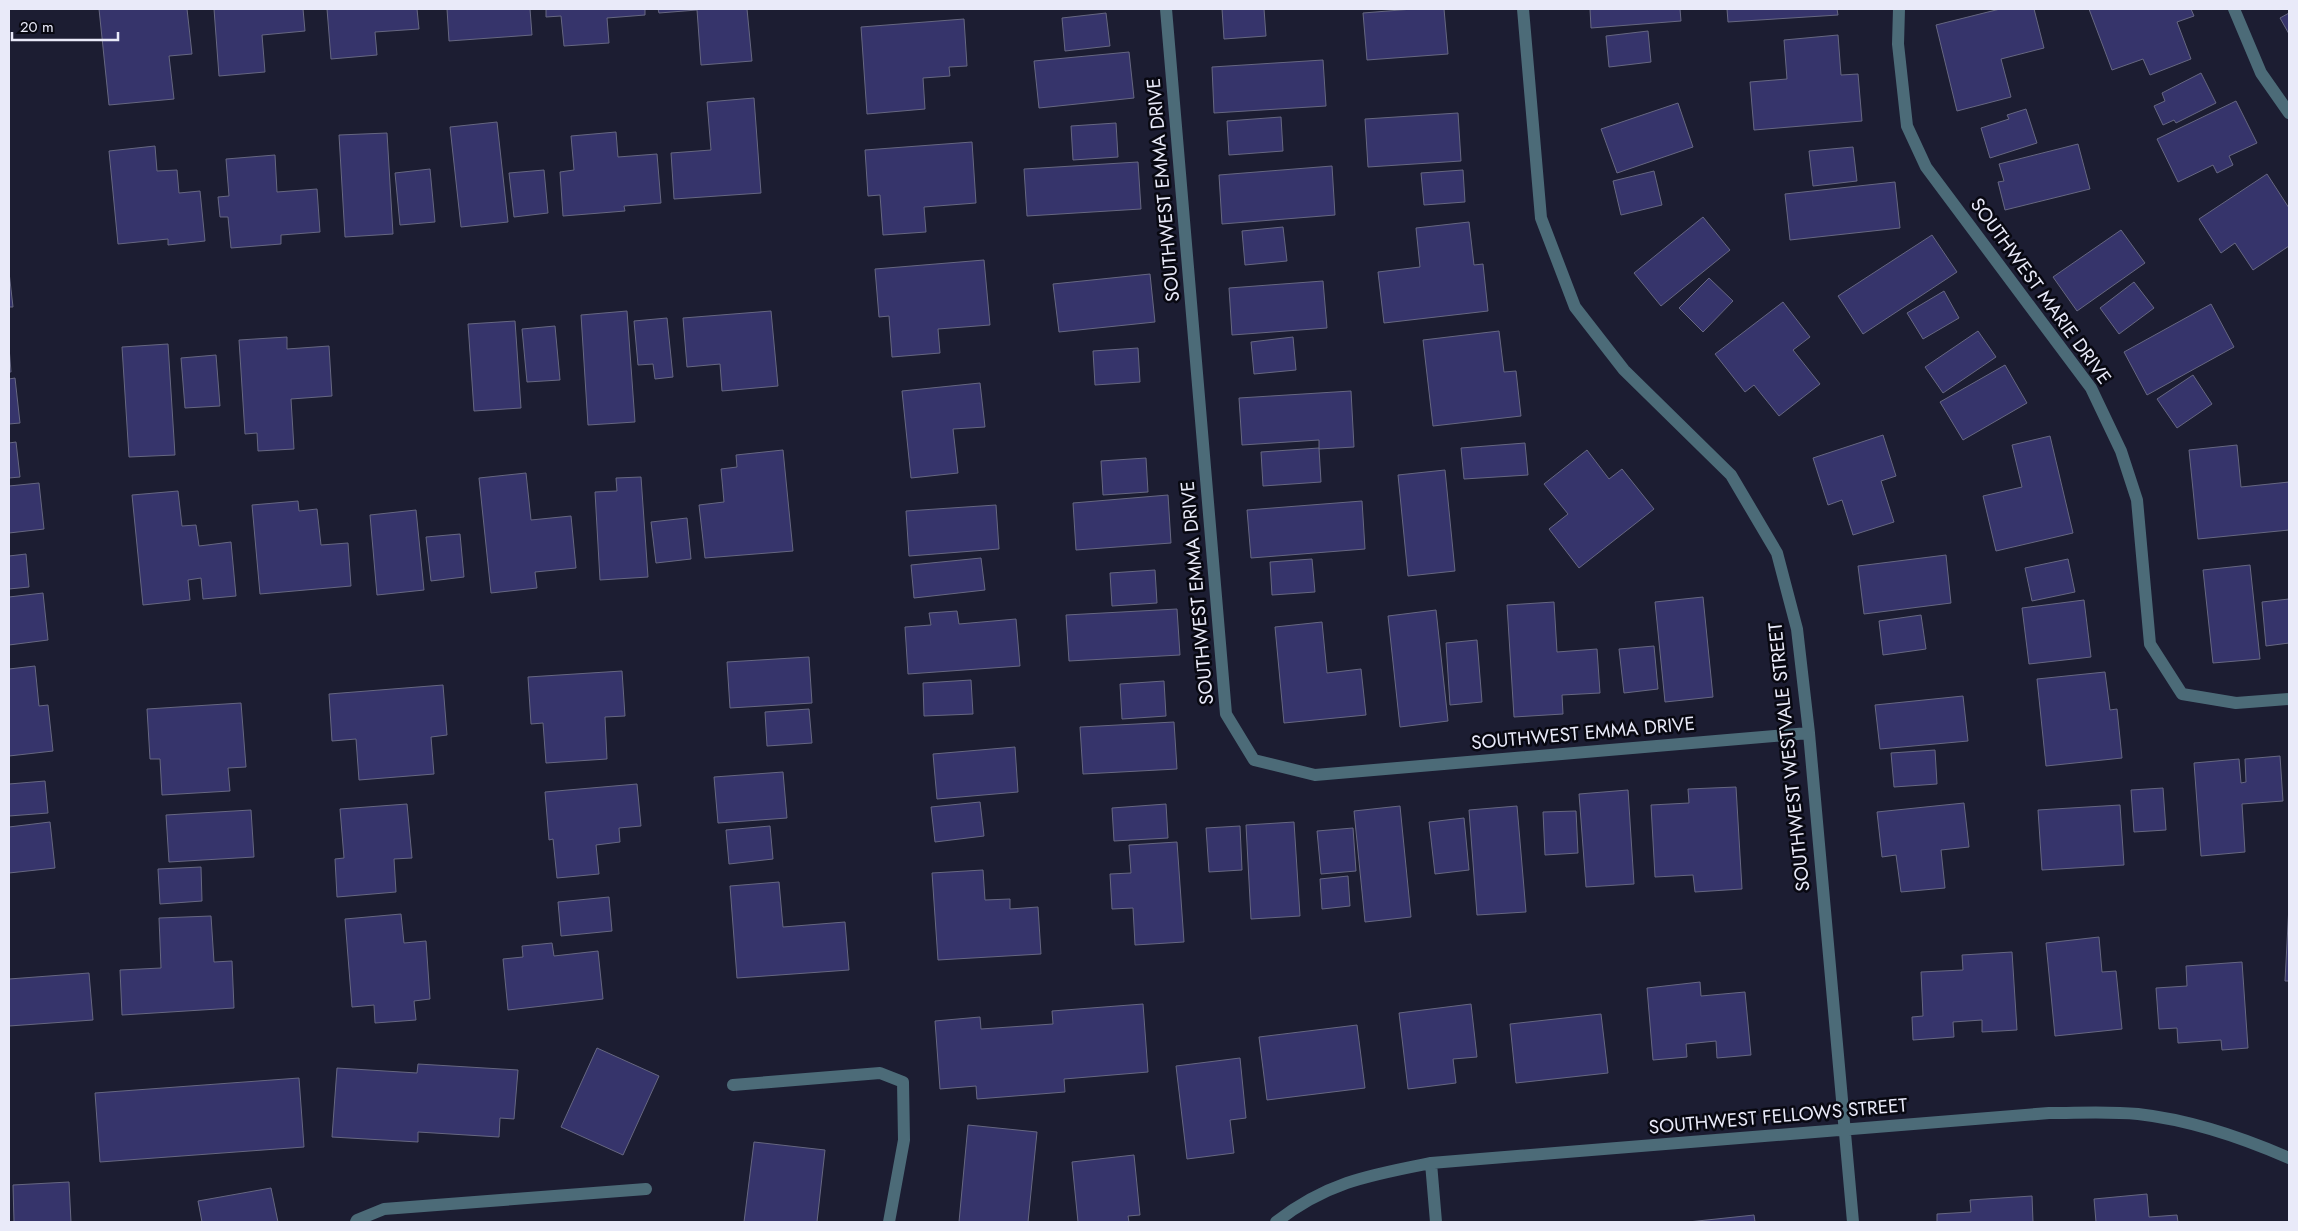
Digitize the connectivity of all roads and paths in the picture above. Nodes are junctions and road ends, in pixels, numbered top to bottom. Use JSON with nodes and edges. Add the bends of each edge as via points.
{"nodes":[{"id":1,"x":1166,"y":9,"type":"edge"},
{"id":2,"x":1523,"y":9,"type":"edge"},
{"id":3,"x":1899,"y":9,"type":"edge"},
{"id":4,"x":2234,"y":9,"type":"edge"},
{"id":5,"x":2289,"y":113,"type":"edge"},
{"id":6,"x":2289,"y":699,"type":"edge"},
{"id":7,"x":1809,"y":732,"type":"junction"},
{"id":8,"x":733,"y":1085,"type":"dead end"},
{"id":9,"x":1845,"y":1129,"type":"junction"},
{"id":10,"x":2289,"y":1158,"type":"edge"},
{"id":11,"x":1431,"y":1163,"type":"junction"},
{"id":12,"x":646,"y":1189,"type":"dead end"},
{"id":13,"x":356,"y":1222,"type":"edge"},
{"id":14,"x":889,"y":1222,"type":"edge"},
{"id":15,"x":1276,"y":1222,"type":"edge"},
{"id":16,"x":1436,"y":1222,"type":"edge"},
{"id":17,"x":1853,"y":1222,"type":"edge"}],
"edges":[{"from":1,"to":7,"type":"street","name":"SOUTHWEST EMMA DRIVE","via":[[1226,714],[1254,760],[1316,775]]},
{"from":2,"to":7,"type":"street","name":"SOUTHWEST WESTVALE STREET","via":[[1541,218],[1575,307],[1624,370],[1731,475],[1777,553],[1796,628]]},
{"from":3,"to":6,"type":"street","name":"SOUTHWEST MARIE DRIVE","via":[[1898,44],[1907,126],[1926,167],[2091,388],[2121,451],[2136,500],[2150,644],[2182,694],[2236,703]]},
{"from":4,"to":5,"type":"street","via":[[2261,73]]},
{"from":7,"to":9,"type":"street","name":"SOUTHWEST WESTVALE STREET"},
{"from":8,"to":14,"type":"street","via":[[880,1073],[903,1082],[904,1140]]},
{"from":9,"to":10,"type":"street","name":"SOUTHWEST FELLOWS STREET","via":[[2049,1113],[2138,1114],[2239,1136]]},
{"from":9,"to":11,"type":"street","name":"SOUTHWEST FELLOWS STREET"},
{"from":9,"to":17,"type":"street","name":"SOUTHWEST WESTVALE STREET"},
{"from":11,"to":15,"type":"street","name":"SOUTHWEST FELLOWS STREET","via":[[1359,1177],[1321,1192]]},
{"from":11,"to":16,"type":"street"},
{"from":12,"to":13,"type":"street","via":[[384,1209]]}]}
